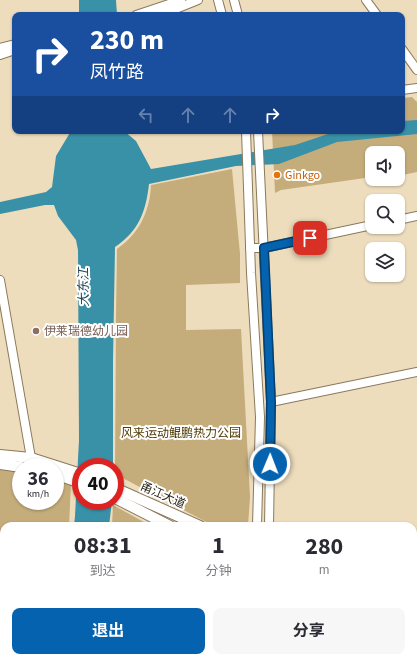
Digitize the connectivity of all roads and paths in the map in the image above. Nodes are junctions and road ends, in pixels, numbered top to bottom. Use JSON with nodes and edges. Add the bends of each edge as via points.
{"nodes":[{"id":1,"x":181,"y":0,"type":"edge"},
{"id":2,"x":198,"y":0,"type":"edge"},
{"id":3,"x":218,"y":0,"type":"edge"},
{"id":4,"x":234,"y":0,"type":"edge"},
{"id":5,"x":366,"y":0,"type":"edge"},
{"id":6,"x":145,"y":12,"type":"edge"},
{"id":7,"x":166,"y":12,"type":"edge"},
{"id":8,"x":221,"y":12,"type":"edge"},
{"id":9,"x":237,"y":12,"type":"edge"},
{"id":10,"x":375,"y":12,"type":"edge"},
{"id":11,"x":12,"y":45,"type":"edge"},
{"id":12,"x":0,"y":48,"type":"edge"},
{"id":13,"x":12,"y":51,"type":"edge"},
{"id":14,"x":405,"y":53,"type":"edge"},
{"id":15,"x":0,"y":55,"type":"edge"},
{"id":16,"x":417,"y":70,"type":"edge"},
{"id":17,"x":417,"y":88,"type":"edge"},
{"id":18,"x":405,"y":90,"type":"edge"},
{"id":19,"x":246,"y":134,"type":"edge"},
{"id":20,"x":258,"y":134,"type":"edge"},
{"id":21,"x":417,"y":216,"type":"edge"},
{"id":22,"x":405,"y":219,"type":"edge"},
{"id":23,"x":365,"y":226,"type":"edge"},
{"id":24,"x":250,"y":248,"type":"junction"},
{"id":25,"x":264,"y":248,"type":"junction"},
{"id":26,"x":0,"y":280,"type":"edge"},
{"id":27,"x":417,"y":372,"type":"edge"},
{"id":28,"x":271,"y":402,"type":"junction"},
{"id":29,"x":0,"y":455,"type":"edge"},
{"id":30,"x":31,"y":458,"type":"joint"},
{"id":31,"x":0,"y":464,"type":"edge"},
{"id":32,"x":12,"y":466,"type":"edge"},
{"id":33,"x":124,"y":496,"type":"edge"},
{"id":34,"x":124,"y":498,"type":"edge"},
{"id":35,"x":164,"y":522,"type":"edge"},
{"id":36,"x":190,"y":522,"type":"edge"},
{"id":37,"x":257,"y":522,"type":"edge"},
{"id":38,"x":269,"y":522,"type":"edge"}],
"edges":[{"from":1,"to":6,"type":"street"},
{"from":2,"to":7,"type":"street"},
{"from":3,"to":8,"type":"street"},
{"from":4,"to":9,"type":"street"},
{"from":5,"to":10,"type":"street"},
{"from":11,"to":12,"type":"street"},
{"from":13,"to":15,"type":"street"},
{"from":14,"to":16,"type":"street"},
{"from":17,"to":18,"type":"street"},
{"from":19,"to":24,"type":"street"},
{"from":20,"to":25,"type":"street"},
{"from":21,"to":22,"type":"street"},
{"from":23,"to":25,"type":"street"},
{"from":24,"to":25,"type":"street"},
{"from":24,"to":37,"type":"street","via":[[260,417]]},
{"from":25,"to":28,"type":"street"},
{"from":26,"to":30,"type":"street"},
{"from":27,"to":28,"type":"street"},
{"from":28,"to":38,"type":"street"},
{"from":29,"to":30,"type":"main road"},
{"from":31,"to":32,"type":"main road"},
{"from":33,"to":36,"type":"main road","name":"甬江大道"},
{"from":34,"to":35,"type":"main road","name":"甬江大道"}]}
